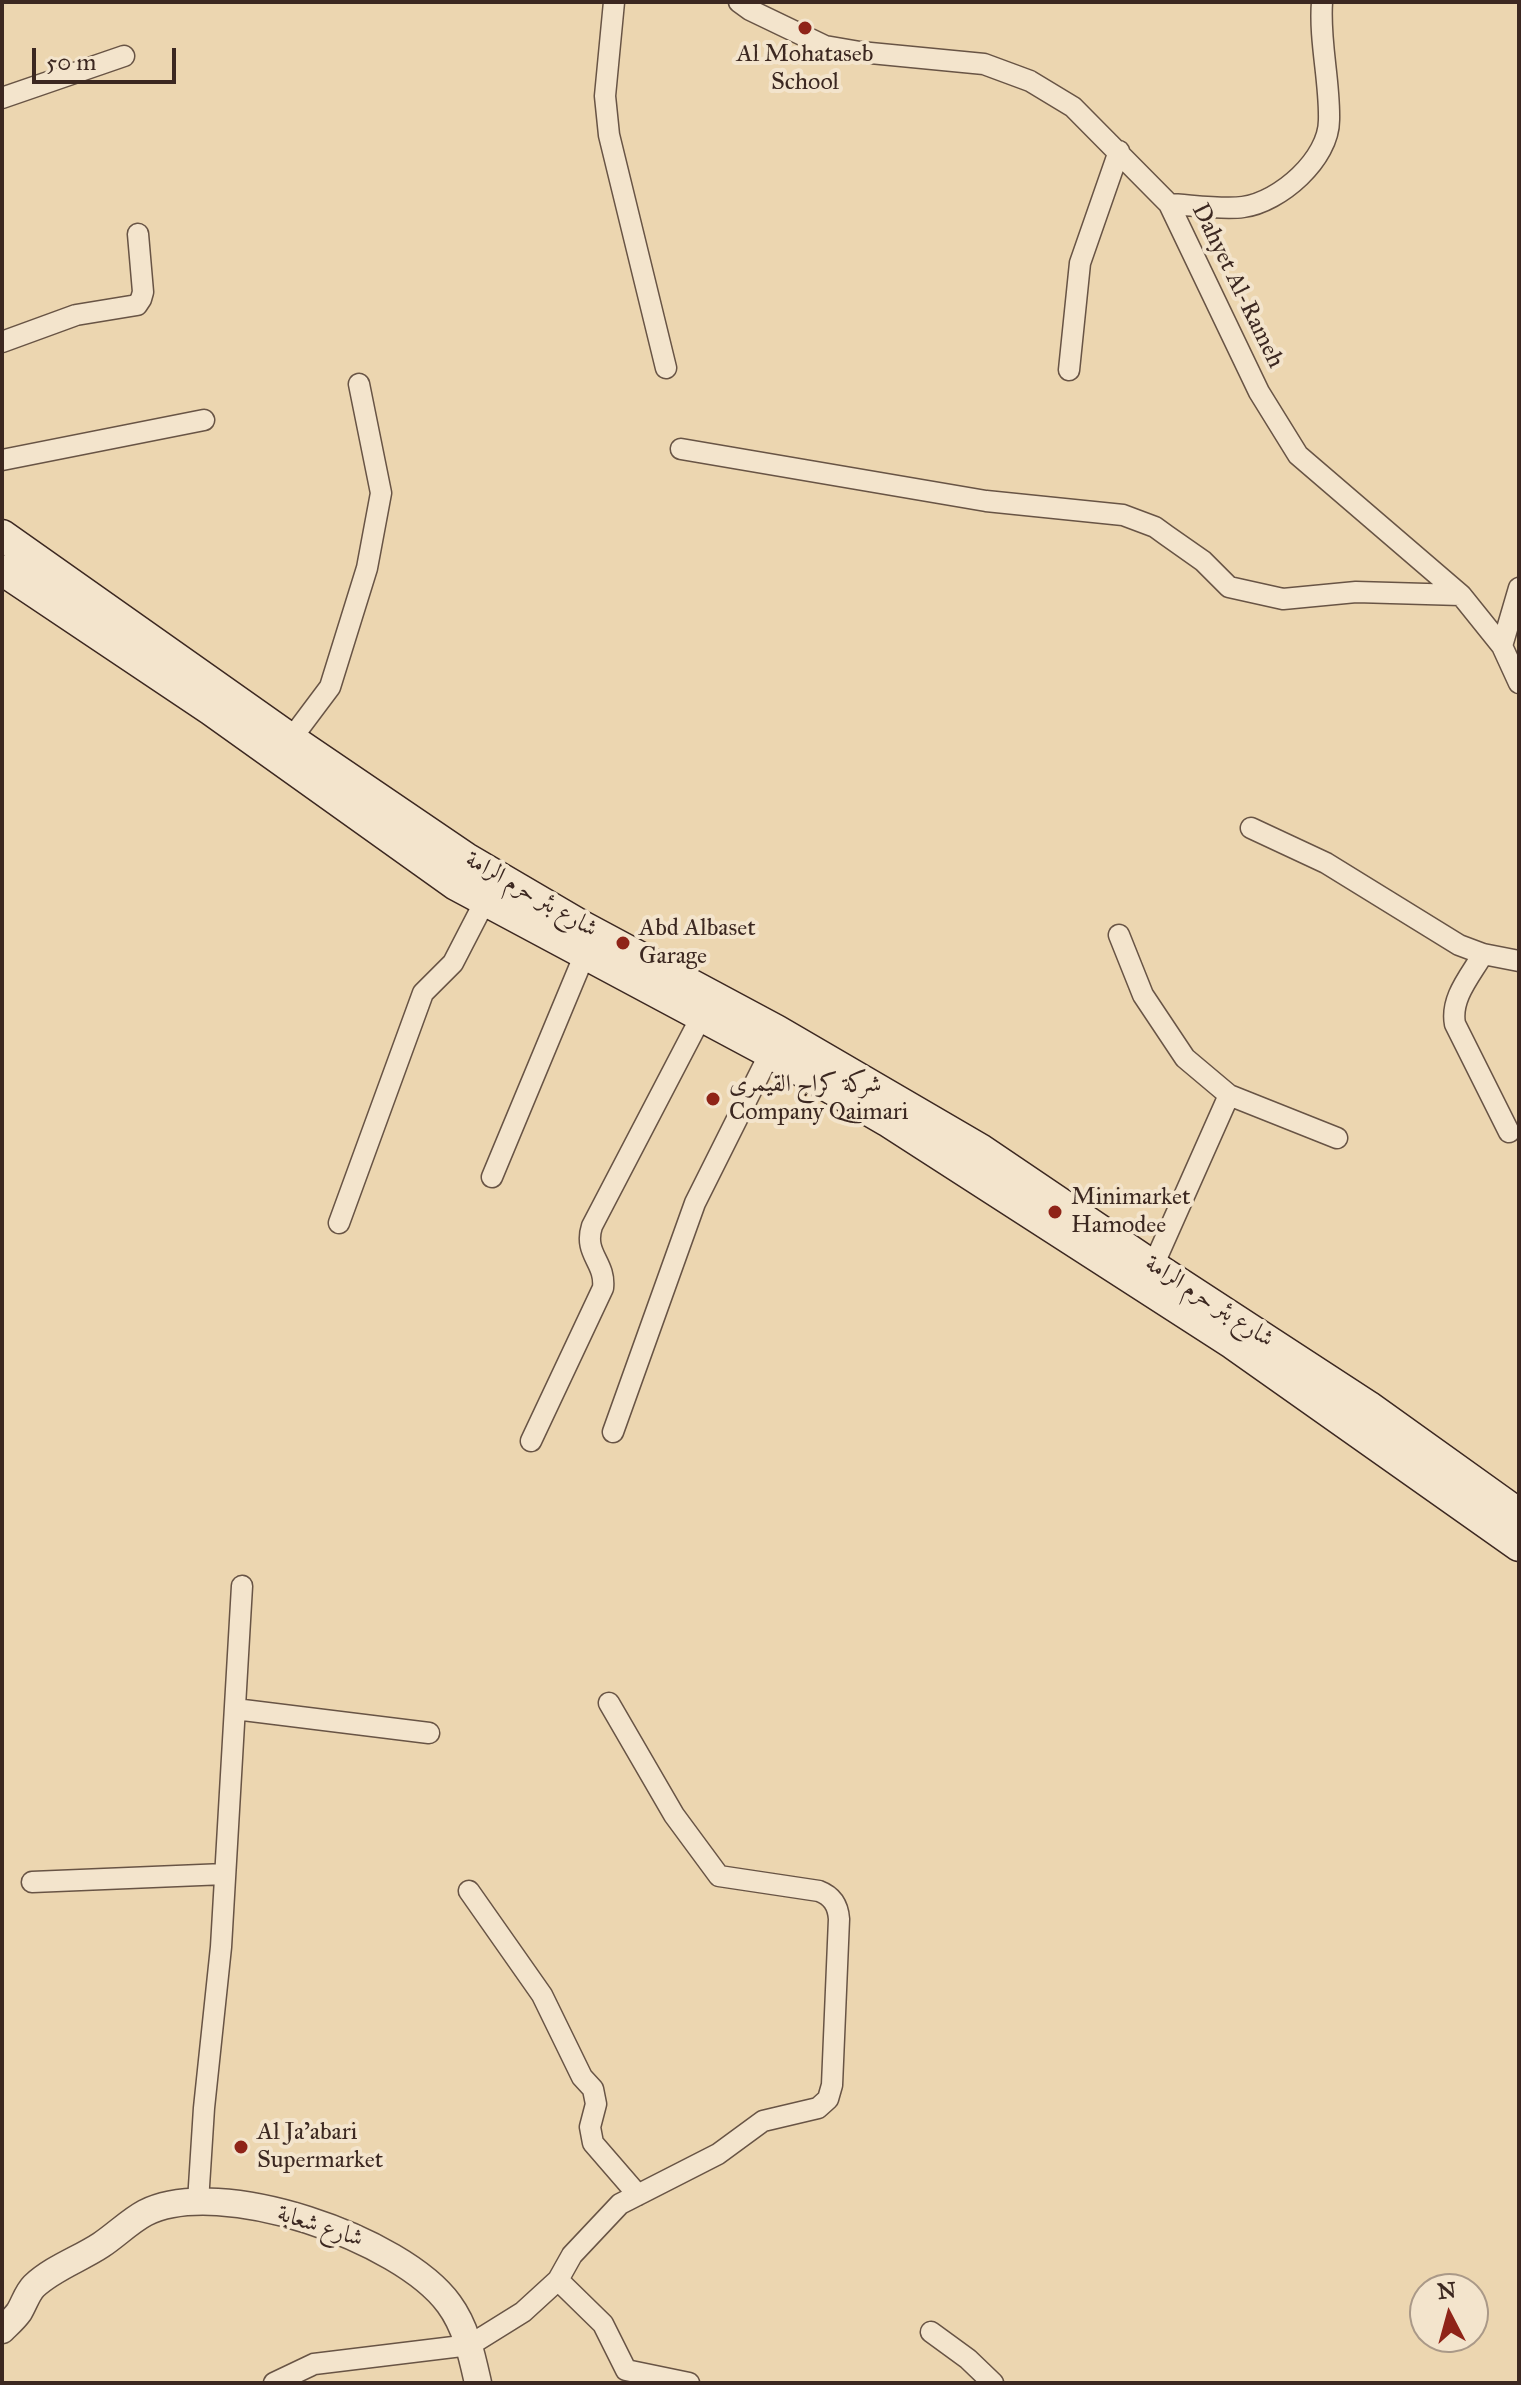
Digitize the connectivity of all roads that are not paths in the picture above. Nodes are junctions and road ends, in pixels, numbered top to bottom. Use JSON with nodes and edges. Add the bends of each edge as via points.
{"nodes":[{"id":1,"x":614,"y":2,"type":"edge"},
{"id":2,"x":739,"y":2,"type":"edge"},
{"id":3,"x":1322,"y":2,"type":"edge"},
{"id":4,"x":124,"y":56,"type":"dead end"},
{"id":5,"x":2,"y":98,"type":"edge"},
{"id":6,"x":1119,"y":151,"type":"junction"},
{"id":7,"x":1169,"y":204,"type":"junction"},
{"id":8,"x":138,"y":234,"type":"dead end"},
{"id":9,"x":2,"y":342,"type":"edge"},
{"id":10,"x":666,"y":368,"type":"dead end"},
{"id":11,"x":1069,"y":370,"type":"dead end"},
{"id":12,"x":359,"y":384,"type":"dead end"},
{"id":13,"x":204,"y":420,"type":"dead end"},
{"id":14,"x":681,"y":449,"type":"dead end"},
{"id":15,"x":2,"y":460,"type":"edge"},
{"id":16,"x":2,"y":535,"type":"edge"},
{"id":17,"x":2,"y":570,"type":"edge"},
{"id":18,"x":1519,"y":588,"type":"edge"},
{"id":19,"x":1461,"y":595,"type":"junction"},
{"id":20,"x":1502,"y":646,"type":"junction"},
{"id":21,"x":1519,"y":683,"type":"edge"},
{"id":22,"x":291,"y":739,"type":"junction"},
{"id":23,"x":1251,"y":828,"type":"dead end"},
{"id":24,"x":485,"y":901,"type":"junction"},
{"id":25,"x":1119,"y":935,"type":"dead end"},
{"id":26,"x":1483,"y":954,"type":"junction"},
{"id":27,"x":584,"y":956,"type":"junction"},
{"id":28,"x":1519,"y":961,"type":"edge"},
{"id":29,"x":701,"y":1017,"type":"junction"},
{"id":30,"x":770,"y":1053,"type":"junction"},
{"id":31,"x":1229,"y":1095,"type":"junction"},
{"id":32,"x":1509,"y":1132,"type":"dead end"},
{"id":33,"x":1337,"y":1138,"type":"dead end"},
{"id":34,"x":492,"y":1177,"type":"dead end"},
{"id":35,"x":339,"y":1223,"type":"dead end"},
{"id":36,"x":1153,"y":1266,"type":"junction"},
{"id":37,"x":613,"y":1432,"type":"dead end"},
{"id":38,"x":531,"y":1441,"type":"dead end"},
{"id":39,"x":1519,"y":1514,"type":"edge"},
{"id":40,"x":1519,"y":1546,"type":"edge"},
{"id":41,"x":242,"y":1586,"type":"dead end"},
{"id":42,"x":609,"y":1703,"type":"dead end"},
{"id":43,"x":235,"y":1709,"type":"junction"},
{"id":44,"x":429,"y":1733,"type":"dead end"},
{"id":45,"x":225,"y":1874,"type":"junction"},
{"id":46,"x":32,"y":1882,"type":"dead end"},
{"id":47,"x":469,"y":1891,"type":"dead end"},
{"id":48,"x":638,"y":2195,"type":"junction"},
{"id":49,"x":198,"y":2202,"type":"junction"},
{"id":50,"x":558,"y":2280,"type":"junction"},
{"id":51,"x":6,"y":2313,"type":"edge"},
{"id":52,"x":931,"y":2332,"type":"dead end"},
{"id":53,"x":470,"y":2345,"type":"junction"},
{"id":54,"x":274,"y":2383,"type":"edge"},
{"id":55,"x":478,"y":2383,"type":"edge"},
{"id":56,"x":689,"y":2383,"type":"edge"},
{"id":57,"x":993,"y":2383,"type":"edge"}],
"edges":[{"from":1,"to":10,"type":"street","via":[[605,96],[609,135]]},
{"from":2,"to":6,"type":"street","name":"Dahyet Al-Rameh","via":[[825,46],[984,64],[1030,81],[1073,107]]},
{"from":3,"to":7,"type":"street","via":[[1329,123],[1311,163],[1288,187],[1260,203]]},
{"from":4,"to":5,"type":"street"},
{"from":6,"to":7,"type":"street","name":"Dahyet Al-Rameh"},
{"from":6,"to":11,"type":"street","via":[[1080,263]]},
{"from":7,"to":19,"type":"street","name":"Dahyet Al-Rameh","via":[[1259,392],[1298,455]]},
{"from":8,"to":9,"type":"street","via":[[143,295],[137,305],[76,315]]},
{"from":12,"to":22,"type":"street","via":[[381,493],[370,553],[330,687]]},
{"from":13,"to":15,"type":"street"},
{"from":14,"to":19,"type":"street","via":[[986,501],[1123,515],[1155,527],[1229,587],[1283,599],[1356,592]]},
{"from":16,"to":22,"type":"main road","name":"شارع بئر حرم الرامة"},
{"from":17,"to":24,"type":"main road","name":"شارع بئر حرم الرامة"},
{"from":18,"to":20,"type":"street"},
{"from":19,"to":20,"type":"street","name":"Dahyet Al-Rameh"},
{"from":20,"to":21,"type":"street","name":"Dahyet Al-Rameh"},
{"from":22,"to":36,"type":"main road","name":"شارع بئر حرم الرامة","via":[[466,858],[980,1149]]},
{"from":23,"to":26,"type":"street","via":[[1326,863],[1459,945]]},
{"from":24,"to":27,"type":"main road","name":"شارع بئر حرم الرامة"},
{"from":24,"to":35,"type":"street","via":[[453,963],[423,993]]},
{"from":25,"to":31,"type":"street","via":[[1143,995],[1185,1058]]},
{"from":26,"to":28,"type":"street"},
{"from":26,"to":32,"type":"street","via":[[1456,999],[1453,1016]]},
{"from":27,"to":29,"type":"main road","name":"شارع بئر حرم الرامة"},
{"from":27,"to":34,"type":"street"},
{"from":29,"to":30,"type":"main road","name":"شارع بئر حرم الرامة"},
{"from":29,"to":38,"type":"street","via":[[592,1226],[589,1243],[603,1273],[603,1288]]},
{"from":30,"to":37,"type":"street","via":[[695,1203]]},
{"from":30,"to":40,"type":"main road","name":"شارع بئر حرم الرامة","via":[[900,1129],[1233,1344]]},
{"from":31,"to":33,"type":"street"},
{"from":31,"to":36,"type":"street"},
{"from":36,"to":39,"type":"main road","name":"شارع بئر حرم الرامة","via":[[1368,1406]]},
{"from":41,"to":43,"type":"street"},
{"from":42,"to":48,"type":"street","via":[[674,1815],[719,1876],[819,1891],[834,1902],[839,1915],[828,2099],[813,2109],[763,2121],[718,2154]]},
{"from":43,"to":44,"type":"street"},
{"from":43,"to":45,"type":"street"},
{"from":45,"to":46,"type":"street"},
{"from":45,"to":49,"type":"street"},
{"from":47,"to":48,"type":"street","via":[[542,1995],[593,2089],[593,2143]]},
{"from":48,"to":50,"type":"street","via":[[620,2204],[572,2255]]},
{"from":49,"to":51,"type":"street","name":"شارع شعابة","via":[[146,2213],[98,2247],[85,2267],[45,2300]]},
{"from":49,"to":53,"type":"street","name":"شارع شعابة","via":[[231,2202],[292,2215],[370,2243],[419,2273],[449,2304]]},
{"from":50,"to":53,"type":"street","via":[[523,2312]]},
{"from":50,"to":56,"type":"street","via":[[603,2324],[626,2370]]},
{"from":52,"to":57,"type":"street"},
{"from":53,"to":54,"type":"street","via":[[314,2364]]},
{"from":53,"to":55,"type":"street","name":"شارع شعابة"}]}
